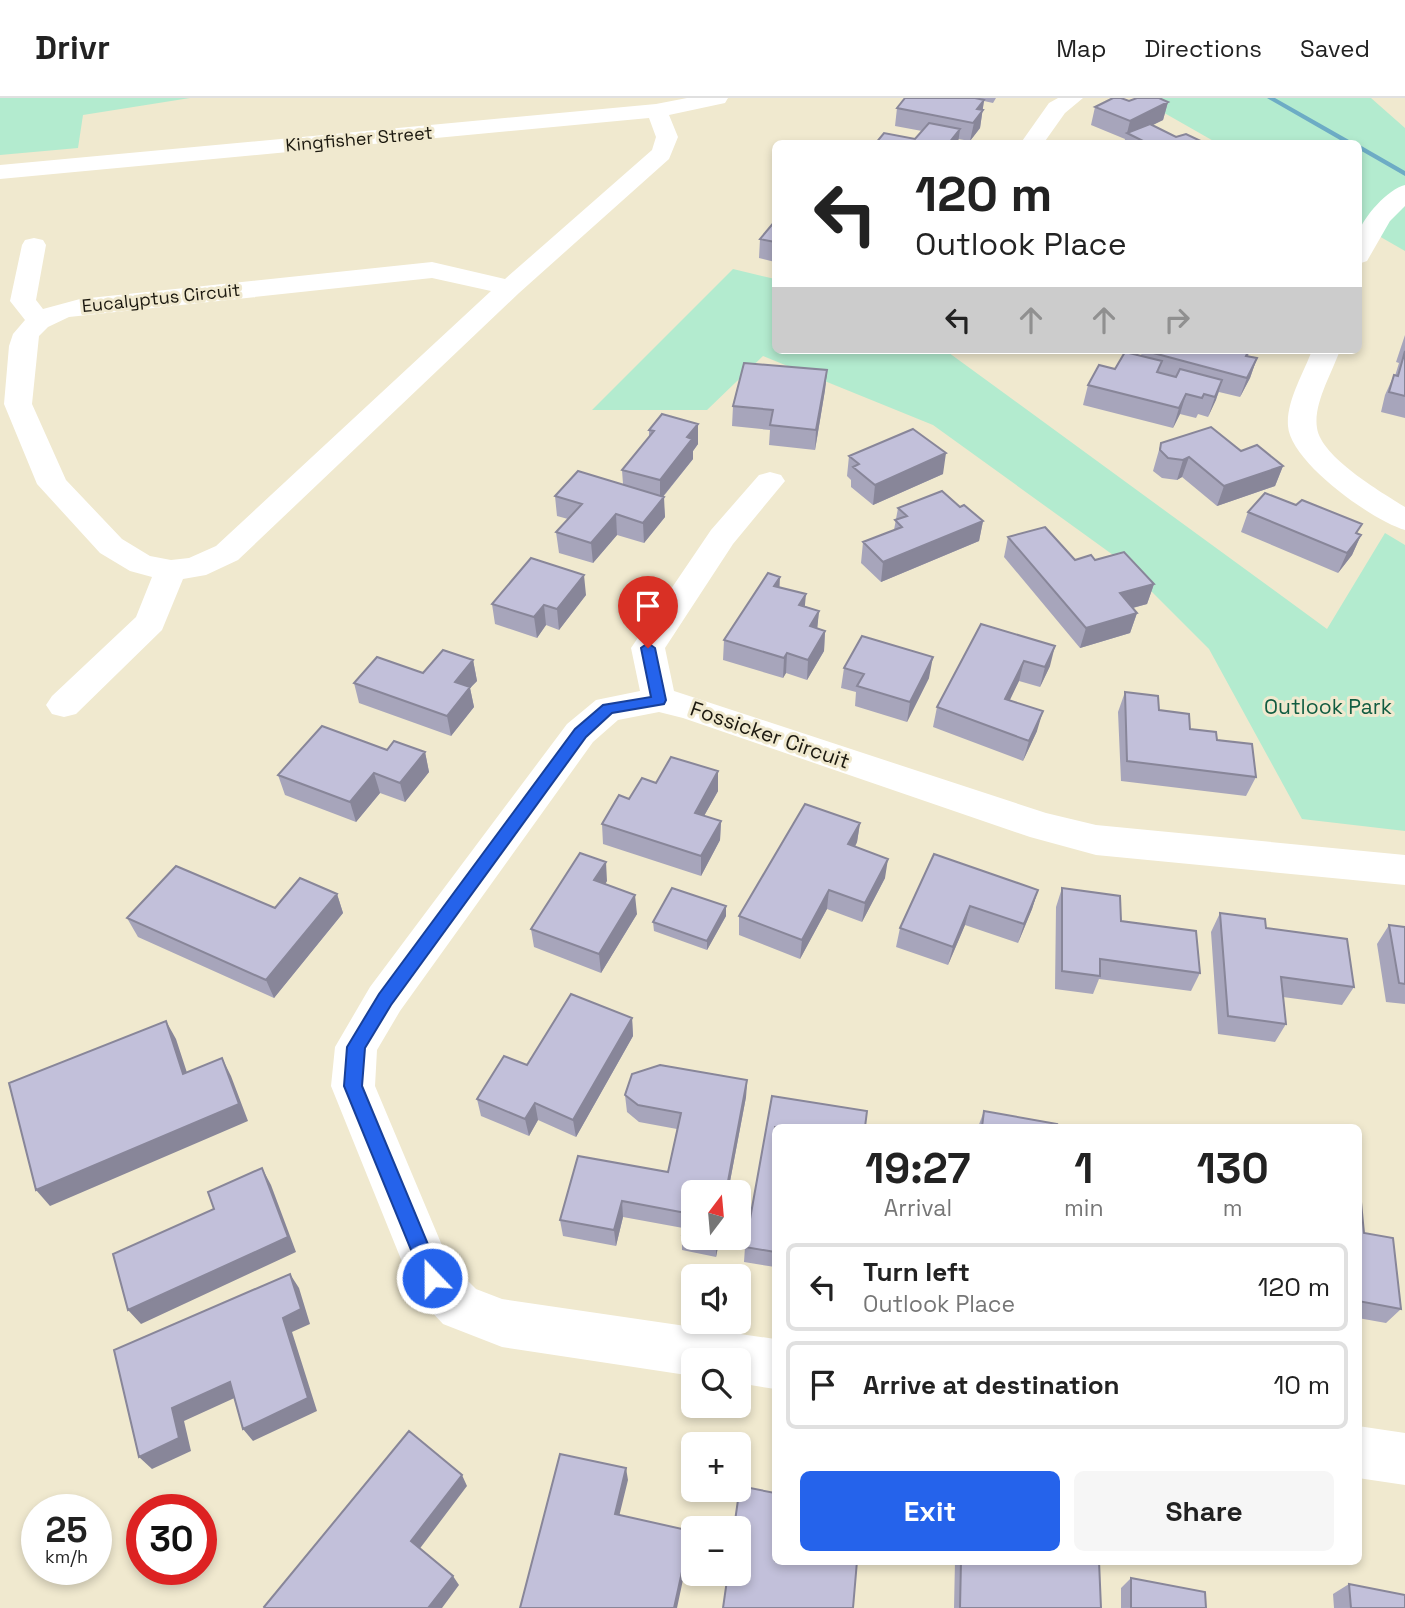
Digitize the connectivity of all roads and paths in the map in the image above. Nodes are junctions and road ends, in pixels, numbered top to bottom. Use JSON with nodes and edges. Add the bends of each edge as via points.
{"nodes":[{"id":1,"x":717,"y":98,"type":"edge"},
{"id":2,"x":1072,"y":98,"type":"edge"},
{"id":3,"x":656,"y":111,"type":"junction"},
{"id":4,"x":1034,"y":140,"type":"edge"},
{"id":5,"x":0,"y":172,"type":"edge"},
{"id":6,"x":1405,"y":192,"type":"edge"},
{"id":7,"x":34,"y":244,"type":"dead end"},
{"id":8,"x":1362,"y":249,"type":"edge"},
{"id":9,"x":510,"y":288,"type":"junction"},
{"id":10,"x":39,"y":321,"type":"junction"},
{"id":11,"x":1325,"y":354,"type":"edge"},
{"id":12,"x":770,"y":481,"type":"dead end"},
{"id":13,"x":1405,"y":520,"type":"edge"},
{"id":14,"x":171,"y":570,"type":"junction"},
{"id":15,"x":659,"y":700,"type":"junction"},
{"id":16,"x":64,"y":705,"type":"dead end"},
{"id":17,"x":1405,"y":870,"type":"edge"},
{"id":18,"x":772,"y":1364,"type":"edge"},
{"id":19,"x":1362,"y":1453,"type":"edge"},
{"id":20,"x":1405,"y":1459,"type":"edge"}],
"edges":[{"from":1,"to":3,"type":"street","name":"Kingfisher Street"},
{"from":2,"to":4,"type":"street","via":[[1057,108]]},
{"from":3,"to":5,"type":"street","name":"Kingfisher Street"},
{"from":3,"to":9,"type":"street","via":[[668,133],[661,154]]},
{"from":6,"to":8,"type":"street","via":[[1380,218]]},
{"from":7,"to":10,"type":"street","via":[[23,300]]},
{"from":9,"to":10,"type":"street","name":"Eucalyptus Circuit","via":[[452,273],[408,271],[79,307]]},
{"from":9,"to":14,"type":"street","via":[[227,553],[195,568]]},
{"from":10,"to":14,"type":"street","via":[[26,334],[18,404],[52,484],[111,546],[141,564]]},
{"from":11,"to":13,"type":"street","via":[[1301,427],[1303,437],[1323,462]]},
{"from":12,"to":15,"type":"street","via":[[722,537],[648,648]]},
{"from":14,"to":16,"type":"street","via":[[150,622]]},
{"from":15,"to":17,"type":"street","name":"Fossicker Circuit","via":[[1043,827],[1096,840]]},
{"from":15,"to":18,"type":"street","name":"Fossicker Circuit","via":[[608,709],[580,733],[385,999],[356,1047],[353,1086],[432,1278],[460,1307],[502,1323]]},
{"from":19,"to":20,"type":"street"}]}
